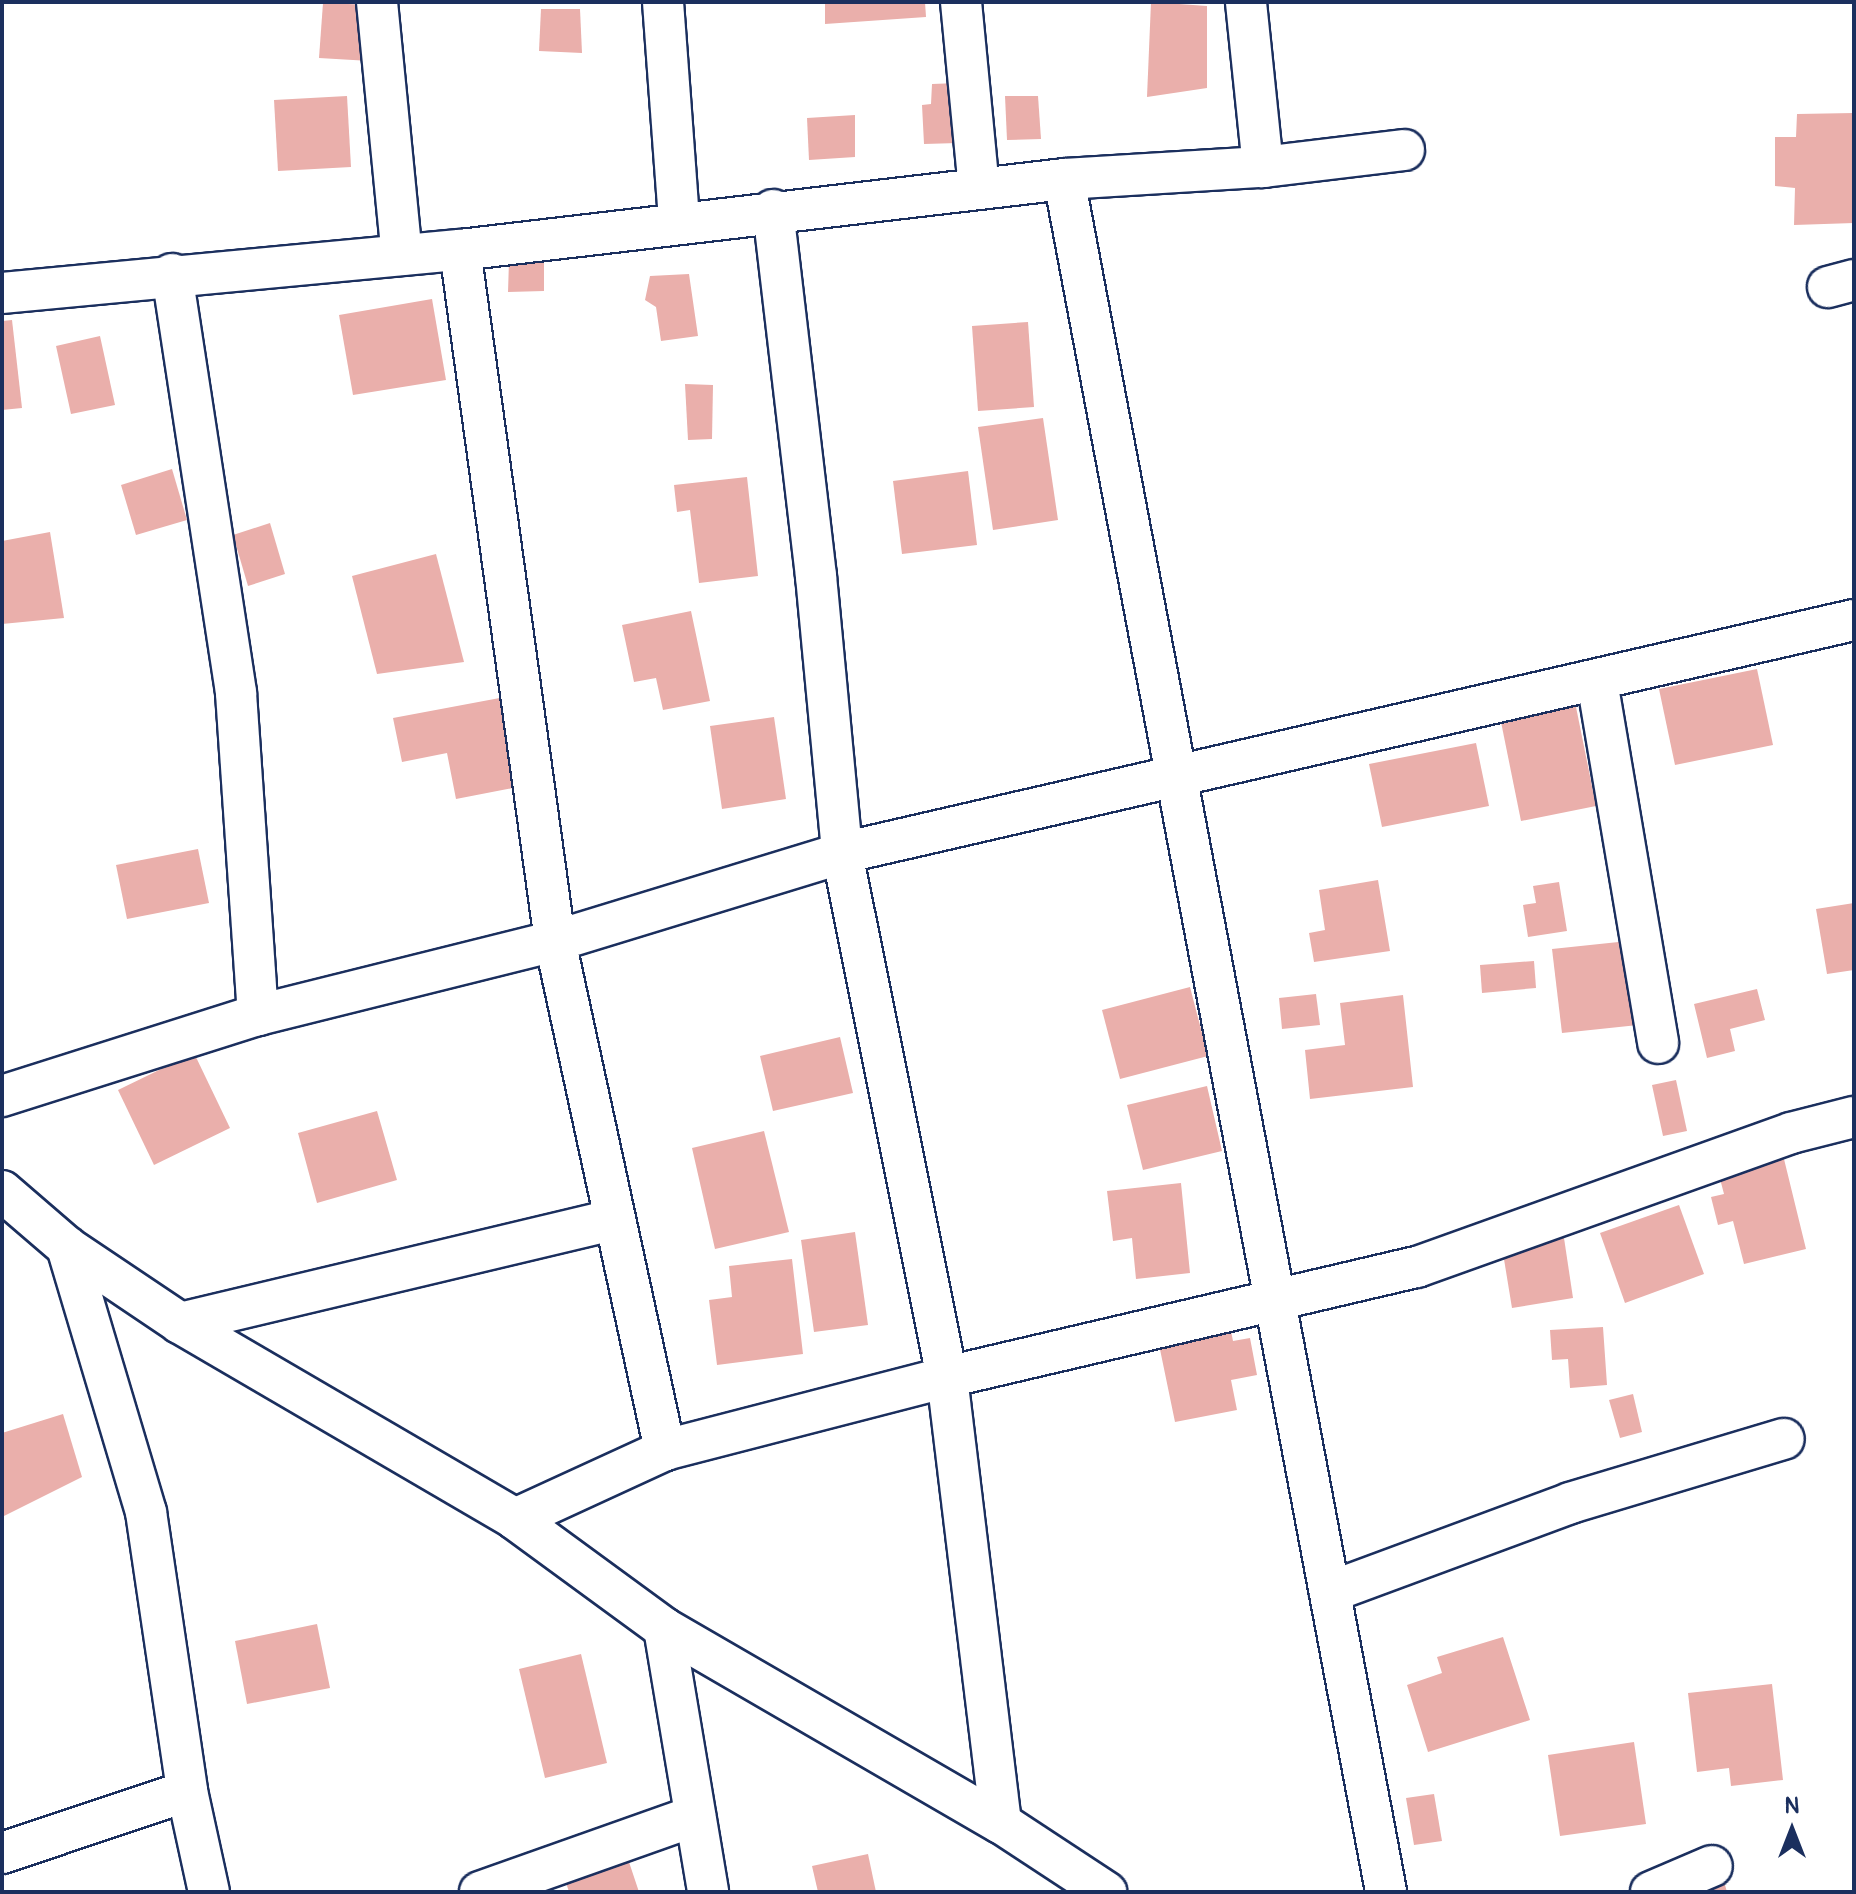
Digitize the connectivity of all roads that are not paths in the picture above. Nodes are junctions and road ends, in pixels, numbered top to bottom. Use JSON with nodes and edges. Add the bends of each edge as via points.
{"nodes":[{"id":1,"x":377,"y":2,"type":"edge"},
{"id":2,"x":663,"y":2,"type":"edge"},
{"id":3,"x":961,"y":2,"type":"edge"},
{"id":4,"x":1246,"y":2,"type":"edge"},
{"id":5,"x":1404,"y":150,"type":"dead end"},
{"id":6,"x":1263,"y":167,"type":"junction"},
{"id":7,"x":1064,"y":179,"type":"junction"},
{"id":8,"x":979,"y":188,"type":"junction"},
{"id":9,"x":773,"y":210,"type":"junction"},
{"id":10,"x":679,"y":222,"type":"junction"},
{"id":11,"x":460,"y":250,"type":"junction"},
{"id":12,"x":402,"y":255,"type":"junction"},
{"id":13,"x":172,"y":274,"type":"junction"},
{"id":14,"x":2,"y":293,"type":"edge"},
{"id":15,"x":1854,"y":620,"type":"edge"},
{"id":16,"x":1597,"y":681,"type":"junction"},
{"id":17,"x":1177,"y":779,"type":"junction"},
{"id":18,"x":842,"y":853,"type":"junction"},
{"id":19,"x":555,"y":941,"type":"junction"},
{"id":20,"x":258,"y":1015,"type":"junction"},
{"id":21,"x":1658,"y":1043,"type":"dead end"},
{"id":22,"x":2,"y":1096,"type":"edge"},
{"id":23,"x":1854,"y":1117,"type":"edge"},
{"id":24,"x":2,"y":1191,"type":"edge"},
{"id":25,"x":615,"y":1219,"type":"junction"},
{"id":26,"x":67,"y":1247,"type":"junction"},
{"id":27,"x":1275,"y":1299,"type":"junction"},
{"id":28,"x":180,"y":1323,"type":"junction"},
{"id":29,"x":947,"y":1377,"type":"junction"},
{"id":30,"x":1784,"y":1439,"type":"dead end"},
{"id":31,"x":665,"y":1450,"type":"junction"},
{"id":32,"x":515,"y":1519,"type":"junction"},
{"id":33,"x":1330,"y":1592,"type":"junction"},
{"id":34,"x":664,"y":1628,"type":"junction"},
{"id":35,"x":187,"y":1791,"type":"junction"},
{"id":36,"x":695,"y":1816,"type":"junction"},
{"id":37,"x":1001,"y":1823,"type":"junction"},
{"id":38,"x":2,"y":1853,"type":"edge"},
{"id":39,"x":1712,"y":1866,"type":"dead end"},
{"id":40,"x":209,"y":1892,"type":"edge"},
{"id":41,"x":480,"y":1892,"type":"edge"},
{"id":42,"x":708,"y":1892,"type":"edge"},
{"id":43,"x":1106,"y":1892,"type":"edge"},
{"id":44,"x":1386,"y":1892,"type":"edge"},
{"id":45,"x":1651,"y":1892,"type":"edge"}],
"edges":[{"from":1,"to":12,"type":"street"},
{"from":2,"to":10,"type":"street"},
{"from":3,"to":8,"type":"street"},
{"from":4,"to":6,"type":"street"},
{"from":5,"to":6,"type":"street"},
{"from":6,"to":7,"type":"street"},
{"from":7,"to":8,"type":"street"},
{"from":7,"to":17,"type":"street"},
{"from":8,"to":9,"type":"street"},
{"from":9,"to":10,"type":"street"},
{"from":9,"to":18,"type":"street"},
{"from":10,"to":11,"type":"street"},
{"from":11,"to":12,"type":"street"},
{"from":11,"to":19,"type":"street"},
{"from":12,"to":13,"type":"street"},
{"from":13,"to":14,"type":"street"},
{"from":13,"to":20,"type":"street","via":[[236,693]]},
{"from":15,"to":16,"type":"street"},
{"from":16,"to":17,"type":"street"},
{"from":16,"to":21,"type":"street"},
{"from":17,"to":18,"type":"street"},
{"from":17,"to":27,"type":"street"},
{"from":18,"to":19,"type":"street"},
{"from":18,"to":29,"type":"street"},
{"from":19,"to":20,"type":"street"},
{"from":19,"to":25,"type":"street"},
{"from":20,"to":22,"type":"street"},
{"from":23,"to":27,"type":"street","via":[[1791,1133],[1417,1267]]},
{"from":24,"to":26,"type":"street"},
{"from":25,"to":28,"type":"street"},
{"from":25,"to":31,"type":"street"},
{"from":26,"to":28,"type":"street"},
{"from":26,"to":35,"type":"street","via":[[146,1512]]},
{"from":27,"to":29,"type":"street"},
{"from":27,"to":33,"type":"street"},
{"from":28,"to":32,"type":"street"},
{"from":29,"to":31,"type":"street"},
{"from":29,"to":37,"type":"street"},
{"from":30,"to":33,"type":"street","via":[[1570,1503]]},
{"from":31,"to":32,"type":"street"},
{"from":32,"to":34,"type":"street"},
{"from":33,"to":44,"type":"street"},
{"from":34,"to":36,"type":"street"},
{"from":34,"to":37,"type":"street"},
{"from":35,"to":38,"type":"street"},
{"from":35,"to":40,"type":"street"},
{"from":36,"to":41,"type":"street"},
{"from":36,"to":42,"type":"street"},
{"from":37,"to":43,"type":"street"},
{"from":39,"to":45,"type":"street"}]}
